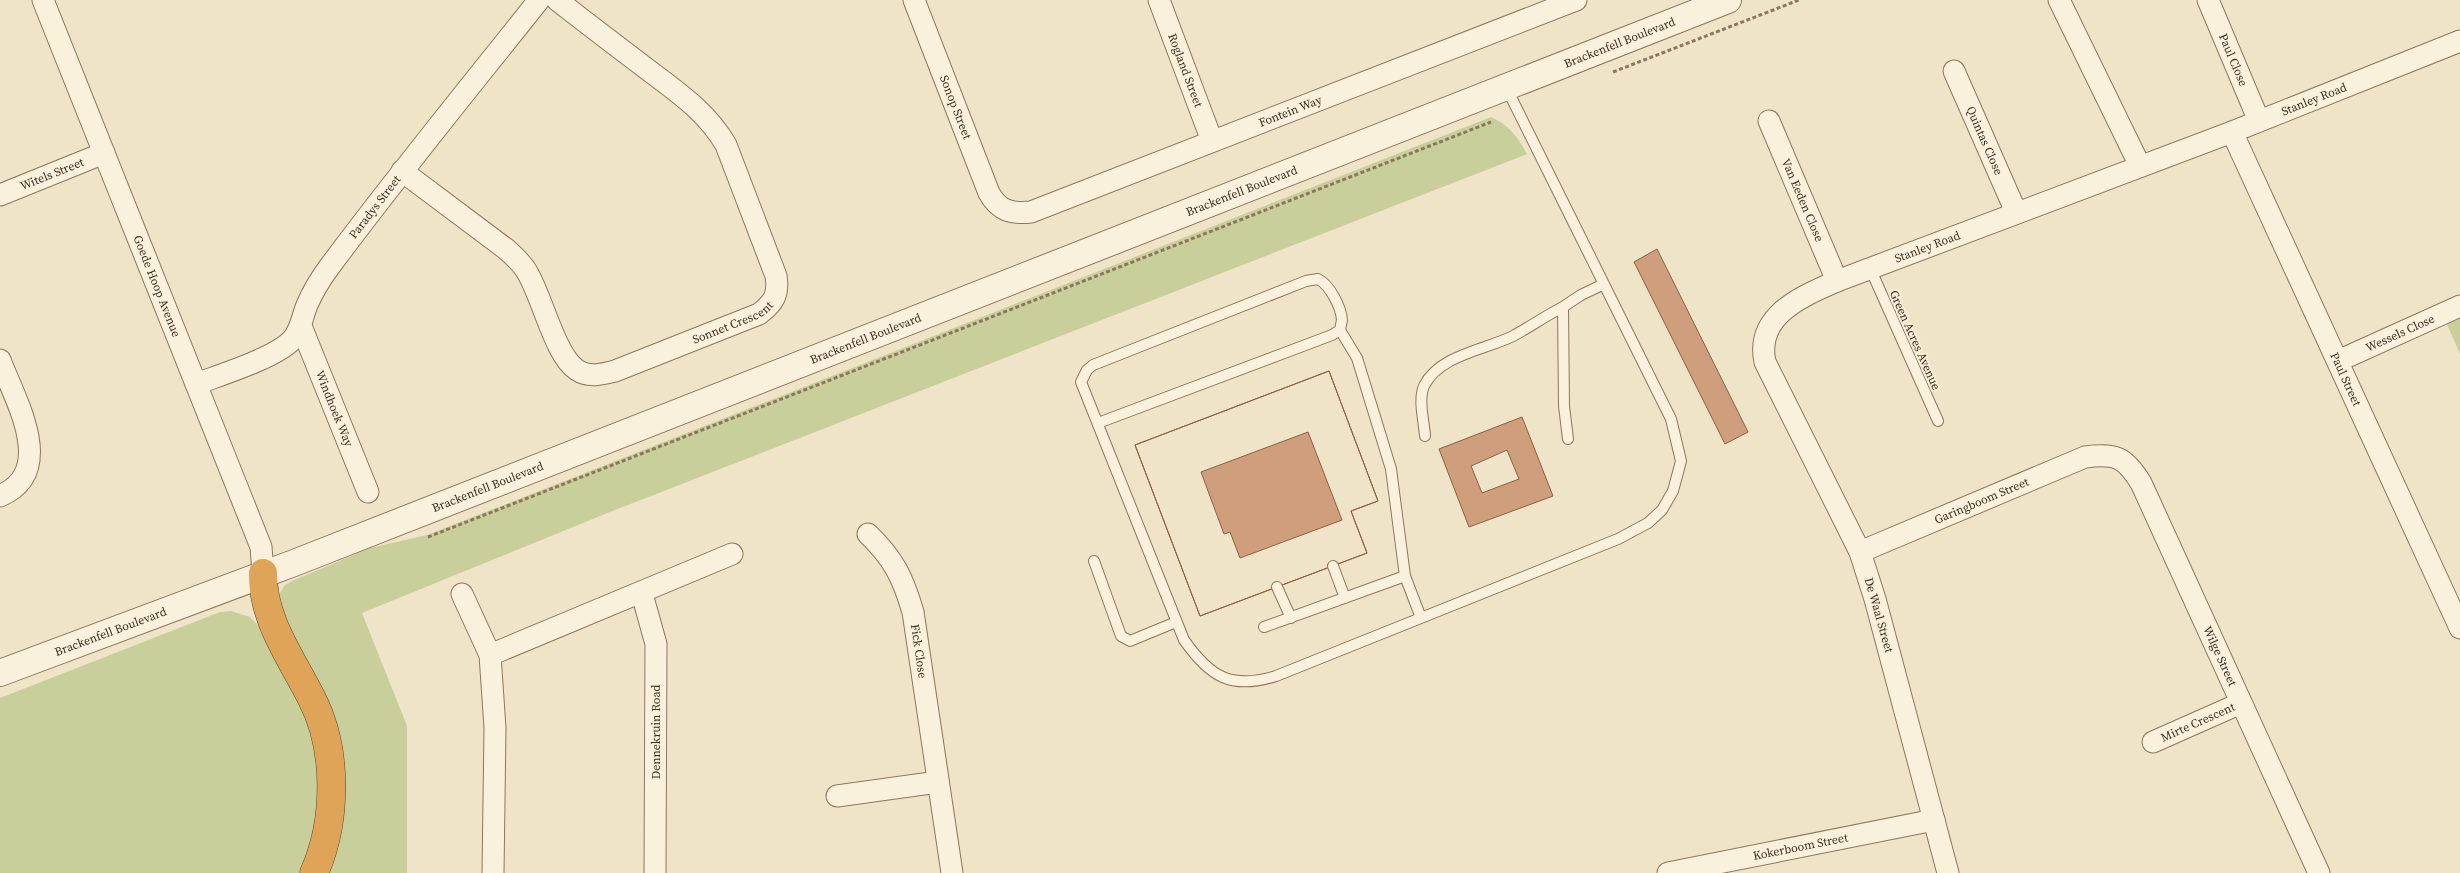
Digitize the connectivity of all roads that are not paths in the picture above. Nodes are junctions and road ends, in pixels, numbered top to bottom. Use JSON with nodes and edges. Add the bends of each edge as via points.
{"nodes":[{"id":1,"x":43,"y":0,"type":"edge"},
{"id":2,"x":539,"y":0,"type":"edge"},
{"id":3,"x":556,"y":0,"type":"edge"},
{"id":4,"x":914,"y":0,"type":"edge"},
{"id":5,"x":1159,"y":0,"type":"edge"},
{"id":6,"x":1576,"y":0,"type":"edge"},
{"id":7,"x":1728,"y":0,"type":"edge"},
{"id":8,"x":2059,"y":0,"type":"edge"},
{"id":9,"x":2208,"y":0,"type":"edge"},
{"id":10,"x":2460,"y":42,"type":"edge"},
{"id":11,"x":1954,"y":71,"type":"dead end"},
{"id":12,"x":1506,"y":86,"type":"junction"},
{"id":13,"x":1769,"y":121,"type":"dead end"},
{"id":14,"x":2259,"y":121,"type":"junction"},
{"id":15,"x":2232,"y":132,"type":"junction"},
{"id":16,"x":1212,"y":141,"type":"junction"},
{"id":17,"x":104,"y":153,"type":"junction"},
{"id":18,"x":2140,"y":166,"type":"junction"},
{"id":19,"x":402,"y":171,"type":"junction"},
{"id":20,"x":0,"y":195,"type":"edge"},
{"id":21,"x":1003,"y":210,"type":"joint"},
{"id":22,"x":2016,"y":212,"type":"junction"},
{"id":23,"x":1870,"y":268,"type":"junction"},
{"id":24,"x":1837,"y":281,"type":"junction"},
{"id":25,"x":1604,"y":284,"type":"junction"},
{"id":26,"x":2460,"y":306,"type":"edge"},
{"id":27,"x":1563,"y":307,"type":"junction"},
{"id":28,"x":301,"y":326,"type":"junction"},
{"id":29,"x":1340,"y":330,"type":"junction"},
{"id":30,"x":0,"y":360,"type":"edge"},
{"id":31,"x":2338,"y":361,"type":"junction"},
{"id":32,"x":1769,"y":373,"type":"joint"},
{"id":33,"x":196,"y":384,"type":"junction"},
{"id":34,"x":1938,"y":421,"type":"dead end"},
{"id":35,"x":1098,"y":423,"type":"junction"},
{"id":36,"x":1425,"y":436,"type":"dead end"},
{"id":37,"x":1568,"y":439,"type":"dead end"},
{"id":38,"x":2105,"y":454,"type":"joint"},
{"id":39,"x":368,"y":492,"type":"dead end"},
{"id":40,"x":0,"y":496,"type":"edge"},
{"id":41,"x":868,"y":534,"type":"dead end"},
{"id":42,"x":1860,"y":552,"type":"junction"},
{"id":43,"x":732,"y":554,"type":"dead end"},
{"id":44,"x":1094,"y":562,"type":"dead end"},
{"id":45,"x":1333,"y":566,"type":"dead end"},
{"id":46,"x":263,"y":573,"type":"junction"},
{"id":47,"x":1404,"y":576,"type":"junction"},
{"id":48,"x":1277,"y":587,"type":"dead end"},
{"id":49,"x":462,"y":594,"type":"dead end"},
{"id":50,"x":642,"y":594,"type":"junction"},
{"id":51,"x":1345,"y":598,"type":"junction"},
{"id":52,"x":1291,"y":618,"type":"junction"},
{"id":53,"x":1421,"y":618,"type":"junction"},
{"id":54,"x":1176,"y":622,"type":"junction"},
{"id":55,"x":1264,"y":628,"type":"dead end"},
{"id":56,"x":2460,"y":628,"type":"edge"},
{"id":57,"x":490,"y":655,"type":"junction"},
{"id":58,"x":0,"y":674,"type":"edge"},
{"id":59,"x":2242,"y":703,"type":"junction"},
{"id":60,"x":2153,"y":742,"type":"dead end"},
{"id":61,"x":938,"y":782,"type":"junction"},
{"id":62,"x":837,"y":796,"type":"dead end"},
{"id":63,"x":1934,"y":820,"type":"junction"},
{"id":64,"x":1699,"y":870,"type":"edge"},
{"id":65,"x":314,"y":873,"type":"edge"},
{"id":66,"x":493,"y":873,"type":"edge"},
{"id":67,"x":655,"y":873,"type":"edge"},
{"id":68,"x":952,"y":873,"type":"edge"},
{"id":69,"x":1668,"y":873,"type":"edge"},
{"id":70,"x":1948,"y":873,"type":"edge"},
{"id":71,"x":2319,"y":873,"type":"edge"}],
"edges":[{"from":1,"to":17,"type":"street","name":"Goede Hoop Avenue"},
{"from":2,"to":19,"type":"street","name":"Paradys Street"},
{"from":3,"to":19,"type":"street","name":"Sonnet Crescent","via":[[680,94],[715,126],[726,145],[776,276],[778,291],[768,308],[615,371],[588,375],[571,365],[562,353],[534,284],[518,260]]},
{"from":4,"to":21,"type":"street","name":"Sonop Street","via":[[981,175],[994,203]]},
{"from":5,"to":16,"type":"street","name":"Rogland Street"},
{"from":6,"to":16,"type":"street","name":"Fontein Way"},
{"from":7,"to":12,"type":"street","name":"Brackenfell Boulevard"},
{"from":8,"to":18,"type":"street"},
{"from":9,"to":14,"type":"street","name":"Paul Close"},
{"from":10,"to":14,"type":"street","name":"Stanley Road"},
{"from":11,"to":22,"type":"street","name":"Quintas Close"},
{"from":12,"to":25,"type":"lane"},
{"from":12,"to":46,"type":"street","name":"Brackenfell Boulevard"},
{"from":13,"to":24,"type":"street","name":"Van Eeden Close"},
{"from":14,"to":15,"type":"street","name":"Stanley Road"},
{"from":15,"to":18,"type":"street","name":"Stanley Road"},
{"from":15,"to":31,"type":"street","name":"Paul Street"},
{"from":16,"to":21,"type":"street","name":"Fontein Way","via":[[1031,212],[1015,214]]},
{"from":17,"to":20,"type":"street","name":"Witels Street"},
{"from":17,"to":33,"type":"street","name":"Goede Hoop Avenue"},
{"from":18,"to":22,"type":"street","name":"Stanley Road"},
{"from":19,"to":28,"type":"street","name":"Paradys Street","via":[[317,285]]},
{"from":22,"to":23,"type":"street","name":"Stanley Road"},
{"from":23,"to":24,"type":"street","name":"Stanley Road"},
{"from":23,"to":34,"type":"lane","name":"Green Acres Avenue"},
{"from":24,"to":32,"type":"street","name":"Stanley Road","via":[[1789,304],[1774,319],[1763,343],[1764,362]]},
{"from":25,"to":27,"type":"lane"},
{"from":25,"to":53,"type":"lane","via":[[1671,419],[1680,461],[1673,491],[1662,510],[1636,531]]},
{"from":26,"to":31,"type":"street","name":"Wessels Close"},
{"from":27,"to":36,"type":"lane","via":[[1505,340],[1446,363],[1433,372],[1421,398]]},
{"from":27,"to":37,"type":"lane","via":[[1564,406]]},
{"from":28,"to":33,"type":"street","name":"Paradys Street","via":[[291,340],[255,362]]},
{"from":28,"to":39,"type":"street","name":"Windhoek Way"},
{"from":29,"to":35,"type":"lane"},
{"from":29,"to":35,"type":"lane","via":[[1342,314],[1324,282],[1318,279],[1306,281],[1093,365],[1081,382]]},
{"from":29,"to":47,"type":"lane","via":[[1357,358],[1391,469]]},
{"from":30,"to":40,"type":"street","via":[[24,422],[31,455],[23,477]]},
{"from":31,"to":56,"type":"street","name":"Paul Street"},
{"from":32,"to":42,"type":"street","name":"De Waal Street"},
{"from":33,"to":46,"type":"street","name":"Goede Hoop Avenue","via":[[261,547]]},
{"from":35,"to":54,"type":"lane"},
{"from":38,"to":42,"type":"street","name":"Garingboom Street","via":[[2085,457]]},
{"from":38,"to":59,"type":"street","name":"Wilge Street","via":[[2131,466],[2141,483]]},
{"from":41,"to":61,"type":"street","name":"Fick Close","via":[[884,550],[904,580],[913,612]]},
{"from":42,"to":63,"type":"street","name":"De Waal Street","via":[[1876,599]]},
{"from":43,"to":50,"type":"street"},
{"from":44,"to":54,"type":"lane","via":[[1125,640],[1130,641]]},
{"from":45,"to":51,"type":"lane"},
{"from":46,"to":58,"type":"street","name":"Brackenfell Boulevard"},
{"from":46,"to":65,"type":"highway","via":[[265,603],[323,724],[331,797],[328,829]]},
{"from":47,"to":51,"type":"lane"},
{"from":47,"to":53,"type":"lane"},
{"from":48,"to":52,"type":"lane"},
{"from":49,"to":57,"type":"street"},
{"from":50,"to":57,"type":"street"},
{"from":50,"to":67,"type":"street","name":"Dennekruin Road","via":[[656,644]]},
{"from":51,"to":52,"type":"lane"},
{"from":52,"to":55,"type":"lane"},
{"from":53,"to":54,"type":"lane","via":[[1276,676],[1247,682],[1229,680],[1212,673],[1184,640]]},
{"from":57,"to":66,"type":"street","via":[[495,728]]},
{"from":59,"to":60,"type":"street","name":"Mirte Crescent"},
{"from":59,"to":71,"type":"street","name":"Wilge Street"},
{"from":61,"to":62,"type":"street"},
{"from":61,"to":68,"type":"street","name":"Fick Close"},
{"from":63,"to":64,"type":"street","name":"Kokerboom Street"},
{"from":63,"to":70,"type":"street","name":"De Waal Street"},
{"from":64,"to":69,"type":"street","name":"Kokerboom Street"}]}
